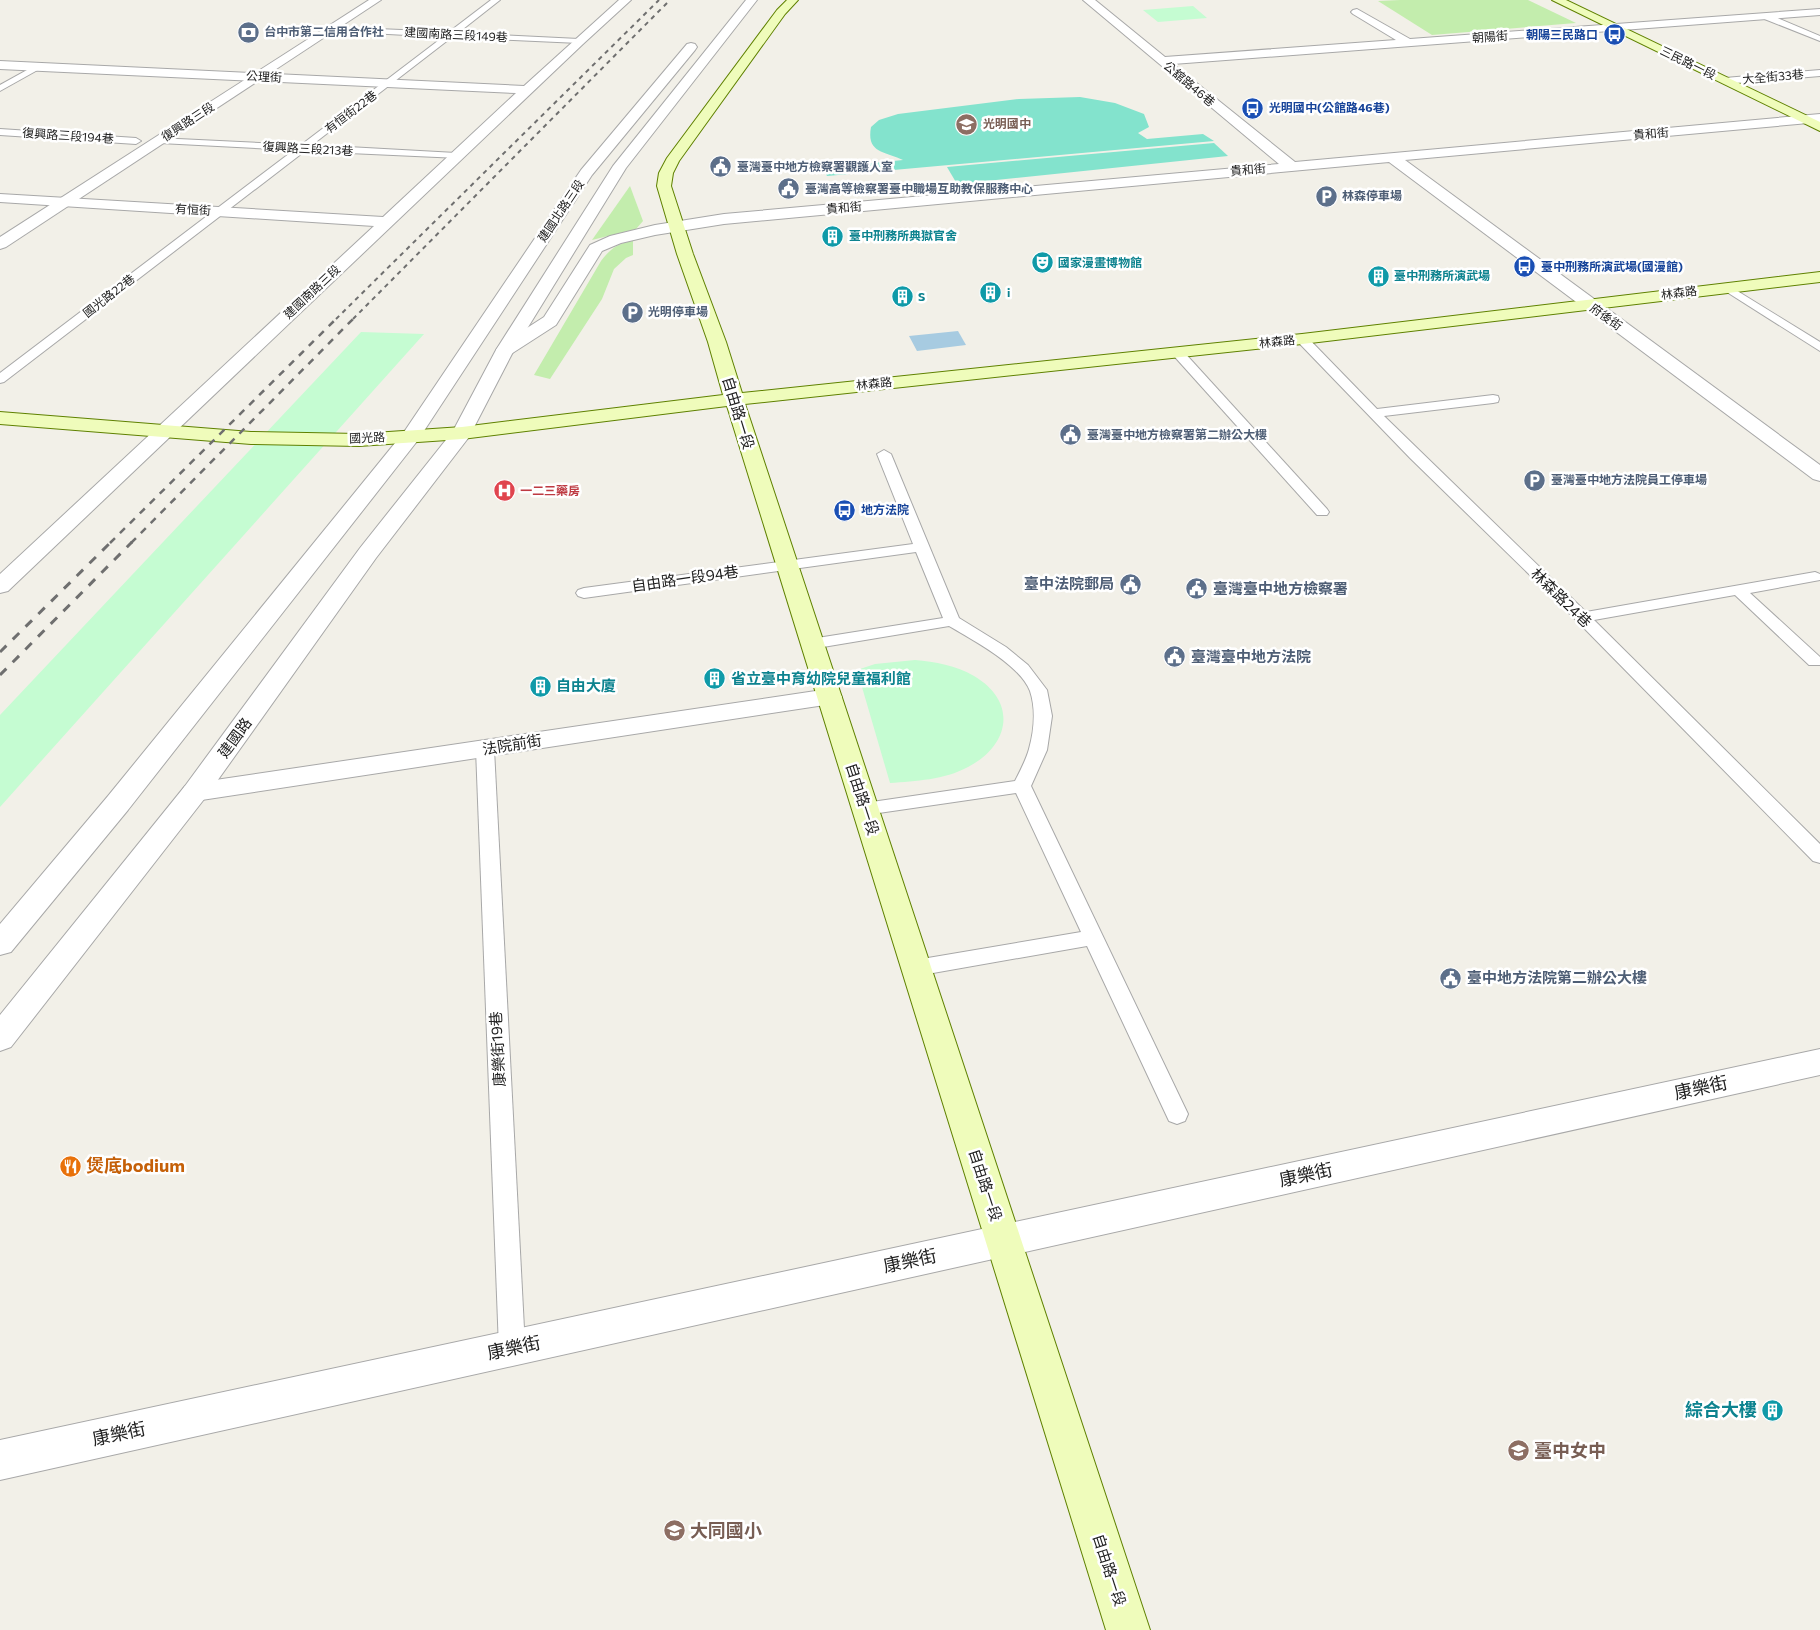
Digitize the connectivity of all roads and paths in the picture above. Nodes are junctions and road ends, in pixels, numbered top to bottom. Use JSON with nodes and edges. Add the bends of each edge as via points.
{"nodes":[{"id":1,"x":356,"y":0,"type":"edge"},
{"id":2,"x":376,"y":0,"type":"edge"},
{"id":3,"x":496,"y":0,"type":"edge"},
{"id":4,"x":626,"y":0,"type":"edge"},
{"id":5,"x":752,"y":0,"type":"edge"},
{"id":6,"x":793,"y":0,"type":"edge"},
{"id":7,"x":1088,"y":0,"type":"edge"},
{"id":8,"x":1557,"y":0,"type":"edge"},
{"id":9,"x":1357,"y":12,"type":"dead end"},
{"id":10,"x":1820,"y":12,"type":"edge"},
{"id":11,"x":1765,"y":16,"type":"junction"},
{"id":12,"x":1613,"y":27,"type":"junction"},
{"id":13,"x":333,"y":29,"type":"junction"},
{"id":14,"x":451,"y":35,"type":"junction"},
{"id":15,"x":699,"y":38,"type":"dead end"},
{"id":16,"x":1820,"y":39,"type":"edge"},
{"id":17,"x":578,"y":41,"type":"junction"},
{"id":18,"x":1409,"y":43,"type":"junction"},
{"id":19,"x":1161,"y":61,"type":"junction"},
{"id":20,"x":0,"y":65,"type":"edge"},
{"id":21,"x":40,"y":67,"type":"junction"},
{"id":22,"x":1820,"y":73,"type":"edge"},
{"id":23,"x":238,"y":76,"type":"junction"},
{"id":24,"x":258,"y":77,"type":"junction"},
{"id":25,"x":1726,"y":81,"type":"junction"},
{"id":26,"x":388,"y":83,"type":"junction"},
{"id":27,"x":0,"y":88,"type":"edge"},
{"id":28,"x":527,"y":90,"type":"junction"},
{"id":29,"x":1820,"y":118,"type":"edge"},
{"id":30,"x":1804,"y":120,"type":"junction"},
{"id":31,"x":1820,"y":127,"type":"edge"},
{"id":32,"x":0,"y":132,"type":"edge"},
{"id":33,"x":160,"y":140,"type":"junction"},
{"id":34,"x":136,"y":141,"type":"junction"},
{"id":35,"x":302,"y":148,"type":"junction"},
{"id":36,"x":456,"y":156,"type":"junction"},
{"id":37,"x":1393,"y":158,"type":"junction"},
{"id":38,"x":1291,"y":166,"type":"junction"},
{"id":39,"x":0,"y":198,"type":"edge"},
{"id":40,"x":45,"y":200,"type":"junction"},
{"id":41,"x":64,"y":203,"type":"junction"},
{"id":42,"x":217,"y":212,"type":"junction"},
{"id":43,"x":386,"y":222,"type":"junction"},
{"id":44,"x":675,"y":226,"type":"junction"},
{"id":45,"x":0,"y":229,"type":"edge"},
{"id":46,"x":0,"y":244,"type":"edge"},
{"id":47,"x":1820,"y":277,"type":"edge"},
{"id":48,"x":1726,"y":287,"type":"junction"},
{"id":49,"x":1588,"y":303,"type":"junction"},
{"id":50,"x":1302,"y":339,"type":"junction"},
{"id":51,"x":1820,"y":347,"type":"edge"},
{"id":52,"x":505,"y":350,"type":"junction"},
{"id":53,"x":1178,"y":353,"type":"junction"},
{"id":54,"x":0,"y":379,"type":"edge"},
{"id":55,"x":1493,"y":399,"type":"dead end"},
{"id":56,"x":733,"y":400,"type":"junction"},
{"id":57,"x":1373,"y":413,"type":"junction"},
{"id":58,"x":0,"y":418,"type":"edge"},
{"id":59,"x":164,"y":431,"type":"junction"},
{"id":60,"x":462,"y":432,"type":"junction"},
{"id":61,"x":411,"y":436,"type":"junction"},
{"id":62,"x":884,"y":454,"type":"dead end"},
{"id":63,"x":1816,"y":469,"type":"edge"},
{"id":64,"x":1322,"y":512,"type":"dead end"},
{"id":65,"x":922,"y":547,"type":"junction"},
{"id":66,"x":786,"y":564,"type":"junction"},
{"id":67,"x":1815,"y":577,"type":"dead end"},
{"id":68,"x":0,"y":586,"type":"edge"},
{"id":69,"x":1738,"y":590,"type":"junction"},
{"id":70,"x":584,"y":593,"type":"dead end"},
{"id":71,"x":1582,"y":617,"type":"junction"},
{"id":72,"x":952,"y":621,"type":"junction"},
{"id":73,"x":812,"y":644,"type":"junction"},
{"id":74,"x":1815,"y":661,"type":"dead end"},
{"id":75,"x":829,"y":697,"type":"junction"},
{"id":76,"x":485,"y":749,"type":"junction"},
{"id":77,"x":1022,"y":786,"type":"junction"},
{"id":78,"x":195,"y":792,"type":"junction"},
{"id":79,"x":865,"y":809,"type":"junction"},
{"id":80,"x":1820,"y":856,"type":"edge"},
{"id":81,"x":1094,"y":937,"type":"junction"},
{"id":82,"x":0,"y":944,"type":"edge"},
{"id":83,"x":916,"y":968,"type":"junction"},
{"id":84,"x":0,"y":1038,"type":"edge"},
{"id":85,"x":1818,"y":1065,"type":"edge"},
{"id":86,"x":1177,"y":1114,"type":"dead end"},
{"id":87,"x":1003,"y":1240,"type":"junction"},
{"id":88,"x":512,"y":1348,"type":"junction"},
{"id":89,"x":0,"y":1460,"type":"edge"},
{"id":90,"x":1128,"y":1630,"type":"edge"}],
"edges":[{"from":1,"to":23,"type":"street","name":"復興路三段"},
{"from":2,"to":13,"type":"street","name":"復興路三段"},
{"from":3,"to":14,"type":"lane","name":"有恒街22巷"},
{"from":4,"to":17,"type":"street","name":"建國南路三段"},
{"from":5,"to":52,"type":"street","name":"建國北路三段","via":[[620,166]]},
{"from":6,"to":44,"type":"main road","name":"自由路一段","via":[[672,161],[664,186]]},
{"from":7,"to":19,"type":"street","name":"公舘路46巷"},
{"from":8,"to":12,"type":"main road","name":"三民路一段"},
{"from":9,"to":18,"type":"street"},
{"from":10,"to":11,"type":"street","name":"朝陽街"},
{"from":11,"to":12,"type":"street","name":"朝陽街"},
{"from":11,"to":16,"type":"lane"},
{"from":12,"to":18,"type":"street","name":"朝陽街"},
{"from":12,"to":25,"type":"main road","name":"三民路一段"},
{"from":13,"to":14,"type":"lane","name":"建國南路三段149巷"},
{"from":13,"to":24,"type":"street","name":"復興路三段"},
{"from":14,"to":17,"type":"lane","name":"建國南路三段149巷"},
{"from":14,"to":26,"type":"lane","name":"有恒街22巷"},
{"from":15,"to":61,"type":"street","name":"建國北路三段","via":[[586,173]]},
{"from":17,"to":28,"type":"street","name":"建國南路三段"},
{"from":18,"to":19,"type":"street","name":"朝陽街"},
{"from":19,"to":38,"type":"street","name":"公舘路46巷"},
{"from":20,"to":21,"type":"street","name":"公理街"},
{"from":21,"to":23,"type":"street","name":"公理街"},
{"from":21,"to":27,"type":"lane"},
{"from":22,"to":25,"type":"lane","name":"大全街33巷"},
{"from":23,"to":24,"type":"street","name":"公理街"},
{"from":23,"to":34,"type":"street","name":"復興路三段"},
{"from":24,"to":26,"type":"street","name":"公理街"},
{"from":24,"to":33,"type":"street","name":"復興路三段"},
{"from":25,"to":30,"type":"main road","name":"三民路一段"},
{"from":26,"to":28,"type":"street","name":"公理街"},
{"from":26,"to":35,"type":"lane","name":"有恒街22巷"},
{"from":28,"to":36,"type":"street","name":"建國南路三段"},
{"from":29,"to":30,"type":"street","name":"貴和街"},
{"from":30,"to":31,"type":"main road","name":"三民路一段"},
{"from":30,"to":37,"type":"street","name":"貴和街"},
{"from":32,"to":34,"type":"lane","name":"復興路三段194巷"},
{"from":33,"to":35,"type":"lane","name":"復興路三段213巷"},
{"from":33,"to":41,"type":"street","name":"復興路三段"},
{"from":34,"to":40,"type":"street","name":"復興路三段"},
{"from":35,"to":36,"type":"lane","name":"復興路三段213巷"},
{"from":35,"to":42,"type":"lane","name":"有恒街22巷"},
{"from":36,"to":43,"type":"street","name":"建國南路三段"},
{"from":37,"to":38,"type":"street","name":"貴和街"},
{"from":37,"to":49,"type":"street","name":"府後街"},
{"from":38,"to":44,"type":"street","name":"貴和街"},
{"from":39,"to":40,"type":"street","name":"有恒街"},
{"from":40,"to":41,"type":"street","name":"有恒街"},
{"from":40,"to":45,"type":"street","name":"復興路三段"},
{"from":41,"to":42,"type":"street","name":"有恒街"},
{"from":41,"to":46,"type":"street","name":"復興路三段"},
{"from":42,"to":43,"type":"street","name":"有恒街"},
{"from":42,"to":54,"type":"lane","name":"國光路22巷"},
{"from":43,"to":59,"type":"street","name":"建國南路三段"},
{"from":44,"to":52,"type":"street","name":"貴和街","via":[[616,239],[596,248],[550,321]]},
{"from":44,"to":56,"type":"main road","name":"自由路一段","via":[[717,342]]},
{"from":47,"to":48,"type":"main road","name":"林森路"},
{"from":48,"to":49,"type":"main road","name":"林森路"},
{"from":48,"to":51,"type":"lane"},
{"from":49,"to":50,"type":"main road","name":"林森路"},
{"from":49,"to":63,"type":"street","name":"府後街"},
{"from":50,"to":53,"type":"main road","name":"林森路"},
{"from":50,"to":57,"type":"lane","name":"林森路24巷"},
{"from":52,"to":60,"type":"street","name":"建國北路三段"},
{"from":53,"to":56,"type":"main road","name":"林森路"},
{"from":53,"to":64,"type":"lane"},
{"from":55,"to":57,"type":"lane"},
{"from":56,"to":60,"type":"main road","name":"國光路"},
{"from":56,"to":66,"type":"main road","name":"自由路一段"},
{"from":57,"to":71,"type":"lane","name":"林森路24巷"},
{"from":58,"to":59,"type":"main road","name":"國光路"},
{"from":59,"to":61,"type":"main road","name":"國光路","via":[[261,438],[359,440]]},
{"from":59,"to":68,"type":"street","name":"建國南路三段"},
{"from":60,"to":61,"type":"main road","name":"國光路"},
{"from":60,"to":78,"type":"street","name":"建國路","via":[[368,553]]},
{"from":61,"to":82,"type":"street","via":[[118,803]]},
{"from":62,"to":65,"type":"lane"},
{"from":65,"to":66,"type":"lane","name":"自由路一段94巷"},
{"from":65,"to":72,"type":"lane"},
{"from":66,"to":70,"type":"lane","name":"自由路一段94巷"},
{"from":66,"to":73,"type":"main road","name":"自由路一段"},
{"from":67,"to":69,"type":"lane"},
{"from":69,"to":71,"type":"lane"},
{"from":69,"to":74,"type":"lane"},
{"from":71,"to":80,"type":"lane","name":"林森路24巷"},
{"from":72,"to":73,"type":"lane"},
{"from":72,"to":77,"type":"lane","via":[[1000,650],[1022,669],[1038,690],[1043,716],[1038,750]]},
{"from":73,"to":75,"type":"main road","name":"自由路一段"},
{"from":75,"to":76,"type":"street","name":"法院前街"},
{"from":75,"to":79,"type":"main road","name":"自由路一段"},
{"from":76,"to":78,"type":"street","name":"法院前街"},
{"from":76,"to":88,"type":"lane","name":"康樂街19巷"},
{"from":77,"to":79,"type":"lane"},
{"from":77,"to":81,"type":"lane"},
{"from":78,"to":84,"type":"street","name":"建國路"},
{"from":79,"to":83,"type":"main road","name":"自由路一段"},
{"from":81,"to":83,"type":"lane"},
{"from":81,"to":86,"type":"lane"},
{"from":83,"to":87,"type":"main road","name":"自由路一段"},
{"from":85,"to":87,"type":"street","name":"康樂街"},
{"from":87,"to":88,"type":"street","name":"康樂街"},
{"from":87,"to":90,"type":"main road","name":"自由路一段"},
{"from":88,"to":89,"type":"street","name":"康樂街"}]}
